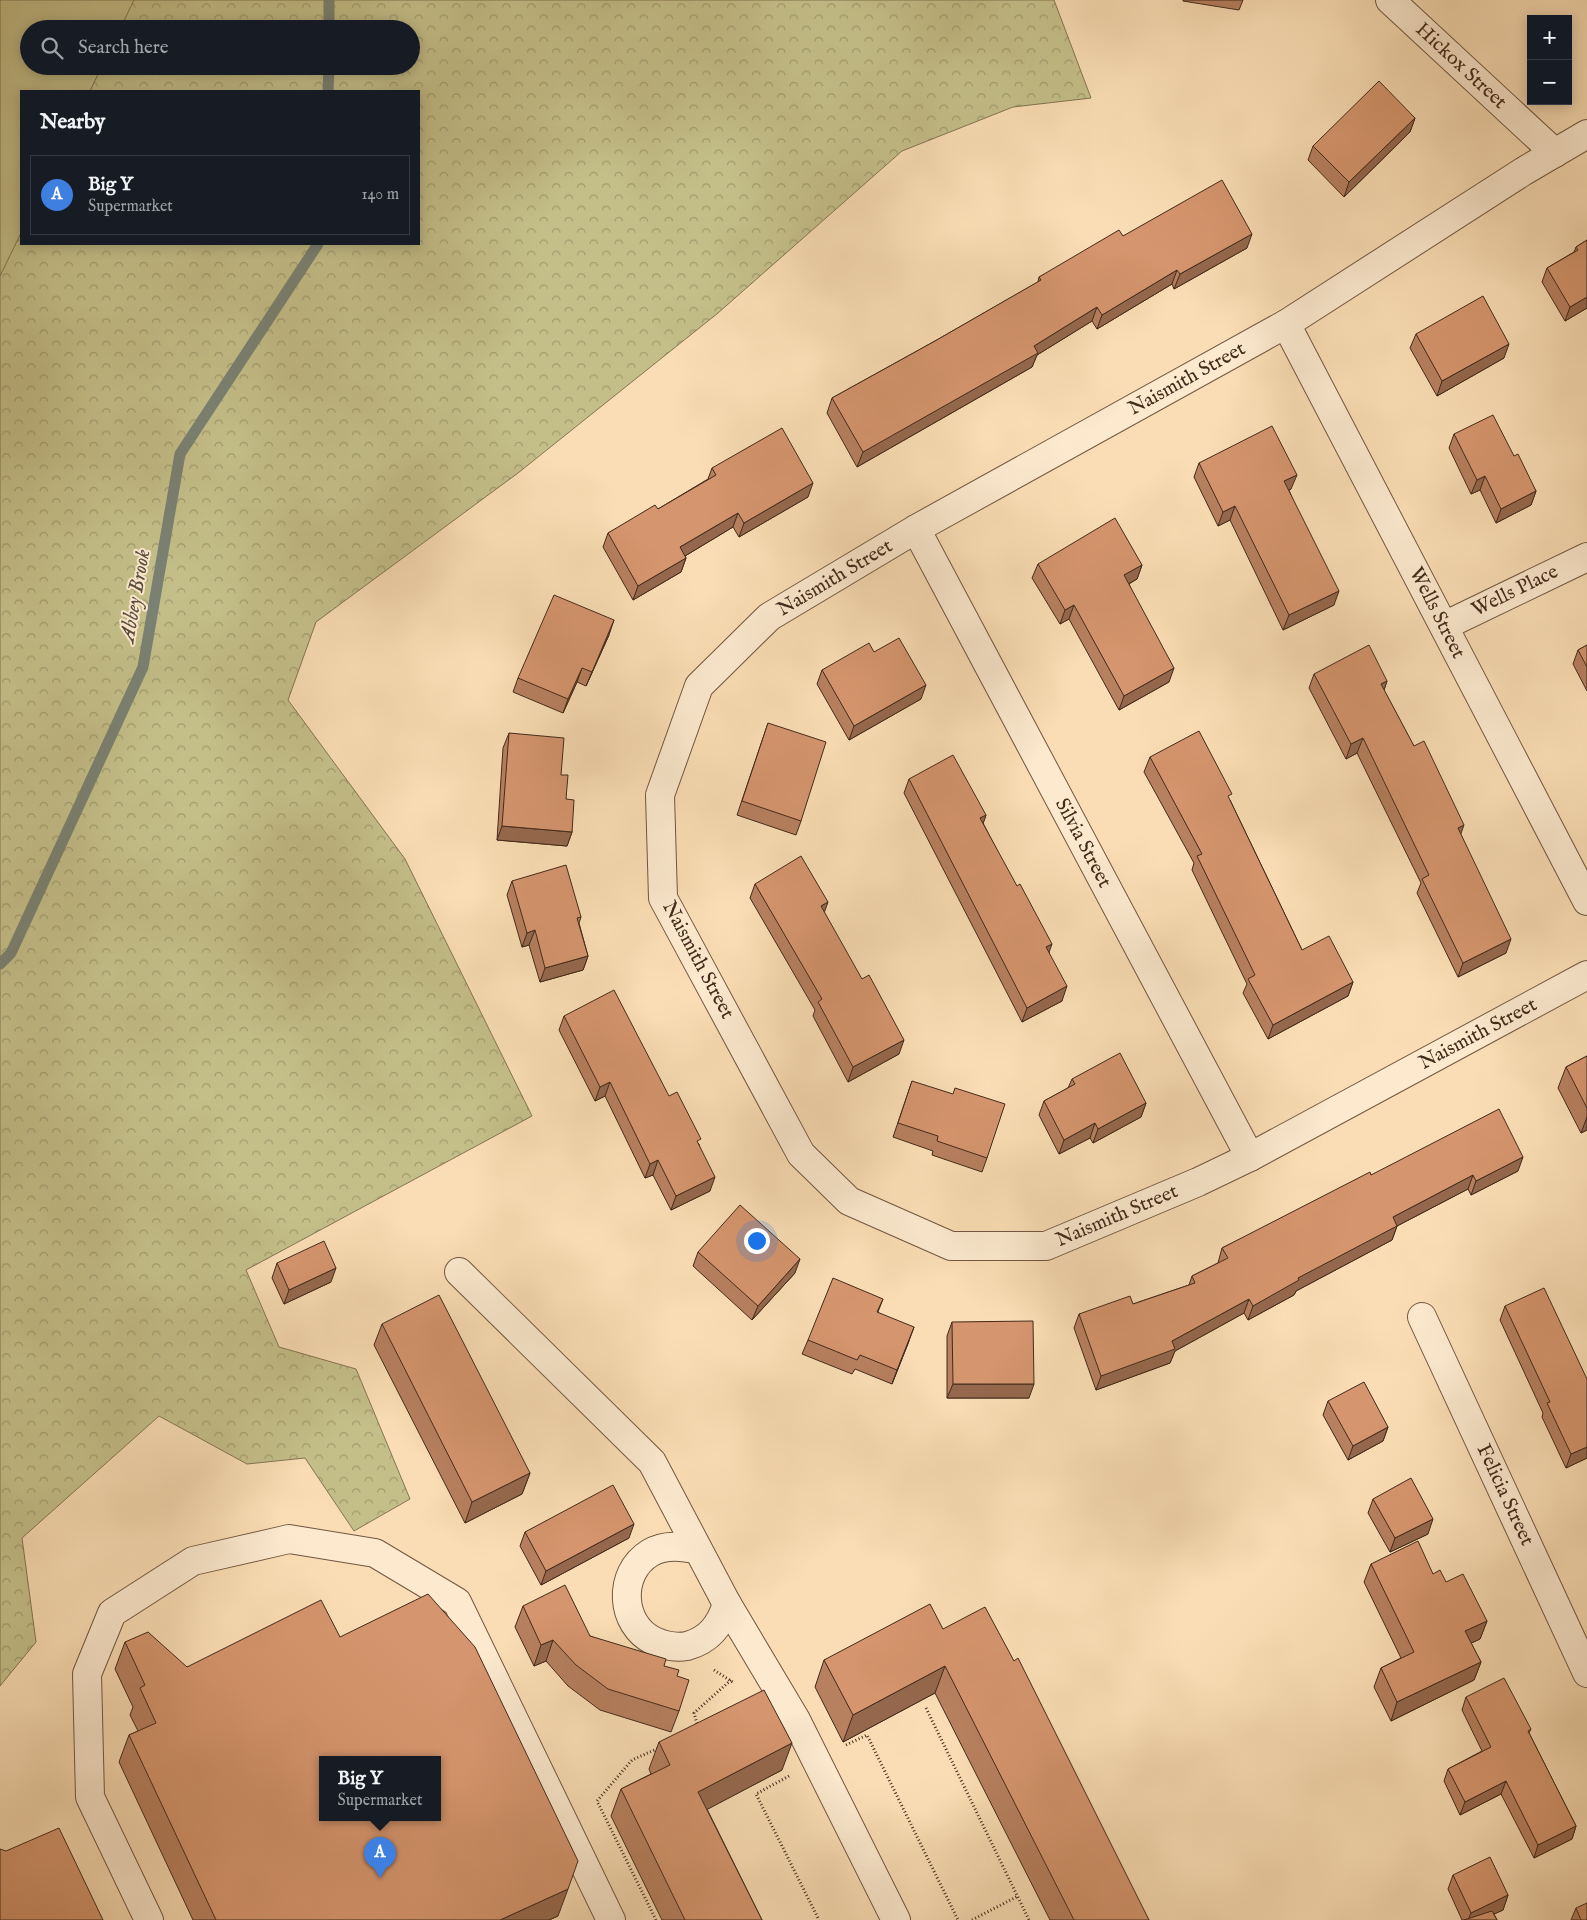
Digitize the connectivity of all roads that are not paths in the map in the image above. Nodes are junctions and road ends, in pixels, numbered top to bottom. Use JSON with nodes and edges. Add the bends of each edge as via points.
{"nodes":[{"id":1,"x":1390,"y":0,"type":"edge"},
{"id":2,"x":1587,"y":134,"type":"edge"},
{"id":3,"x":1555,"y":153,"type":"junction"},
{"id":4,"x":1286,"y":324,"type":"junction"},
{"id":5,"x":916,"y":529,"type":"junction"},
{"id":6,"x":1587,"y":557,"type":"edge"},
{"id":7,"x":1444,"y":626,"type":"junction"},
{"id":8,"x":1587,"y":901,"type":"edge"},
{"id":9,"x":1587,"y":975,"type":"edge"},
{"id":10,"x":1250,"y":1156,"type":"junction"},
{"id":11,"x":458,"y":1272,"type":"dead end"},
{"id":12,"x":1422,"y":1317,"type":"dead end"},
{"id":13,"x":698,"y":1550,"type":"junction"},
{"id":14,"x":727,"y":1604,"type":"junction"},
{"id":15,"x":1587,"y":1673,"type":"edge"},
{"id":16,"x":149,"y":1920,"type":"edge"},
{"id":17,"x":611,"y":1920,"type":"edge"},
{"id":18,"x":896,"y":1920,"type":"edge"}],
"edges":[{"from":1,"to":3,"type":"street","name":"Hickox Street"},
{"from":2,"to":3,"type":"street","name":"Naismith Street"},
{"from":3,"to":4,"type":"street","name":"Naismith Street"},
{"from":4,"to":5,"type":"street","name":"Naismith Street"},
{"from":4,"to":7,"type":"street","name":"Wells Street"},
{"from":5,"to":10,"type":"street","name":"Silvia Street"},
{"from":5,"to":10,"type":"street","name":"Naismith Street","via":[[769,617],[699,686],[660,795],[663,898],[801,1154],[849,1201],[951,1246],[1046,1246],[1198,1182]]},
{"from":6,"to":7,"type":"street","name":"Wells Place"},
{"from":7,"to":8,"type":"street","name":"Wells Street"},
{"from":9,"to":10,"type":"street","name":"Naismith Street"},
{"from":11,"to":13,"type":"street","via":[[652,1462]]},
{"from":12,"to":15,"type":"street","name":"Felicia Street"},
{"from":13,"to":14,"type":"street"},
{"from":13,"to":14,"type":"street","via":[[682,1546],[665,1547],[637,1565],[629,1579],[626,1596],[636,1627],[648,1639],[664,1646],[681,1647],[697,1643],[711,1634],[722,1620]]},
{"from":14,"to":18,"type":"street","via":[[796,1720]]},
{"from":16,"to":17,"type":"street","via":[[90,1797],[87,1674],[112,1612],[193,1560],[289,1539],[375,1553],[457,1602]]}]}
